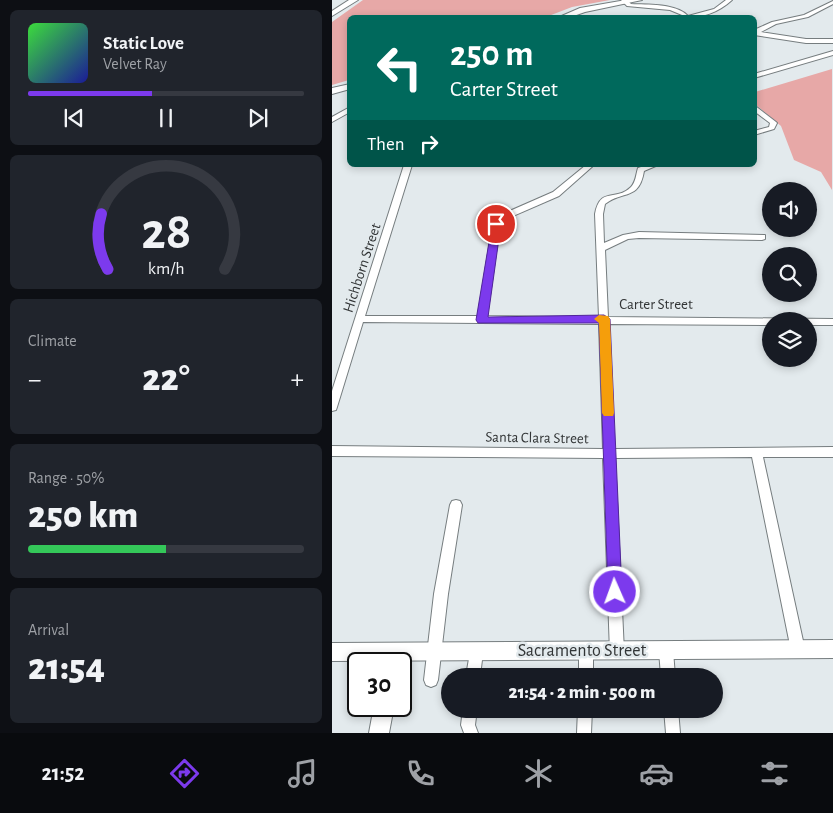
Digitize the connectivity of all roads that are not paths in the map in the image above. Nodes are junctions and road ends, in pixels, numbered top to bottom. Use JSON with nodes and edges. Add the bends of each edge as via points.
{"nodes":[{"id":1,"x":349,"y":0,"type":"edge"},
{"id":2,"x":354,"y":0,"type":"edge"},
{"id":3,"x":638,"y":0,"type":"edge"},
{"id":4,"x":729,"y":0,"type":"edge"},
{"id":5,"x":625,"y":1,"type":"edge"},
{"id":6,"x":832,"y":2,"type":"edge"},
{"id":7,"x":332,"y":13,"type":"edge"},
{"id":8,"x":560,"y":15,"type":"edge"},
{"id":9,"x":569,"y":15,"type":"edge"},
{"id":10,"x":685,"y":15,"type":"edge"},
{"id":11,"x":695,"y":15,"type":"edge"},
{"id":12,"x":757,"y":31,"type":"edge"},
{"id":13,"x":757,"y":32,"type":"edge"},
{"id":14,"x":832,"y":41,"type":"edge"},
{"id":15,"x":832,"y":53,"type":"edge"},
{"id":16,"x":757,"y":75,"type":"edge"},
{"id":17,"x":347,"y":87,"type":"edge"},
{"id":18,"x":332,"y":91,"type":"edge"},
{"id":19,"x":347,"y":93,"type":"edge"},
{"id":20,"x":332,"y":97,"type":"edge"},
{"id":21,"x":757,"y":109,"type":"edge"},
{"id":22,"x":347,"y":111,"type":"edge"},
{"id":23,"x":332,"y":120,"type":"edge"},
{"id":24,"x":757,"y":132,"type":"edge"},
{"id":25,"x":407,"y":167,"type":"edge"},
{"id":26,"x":588,"y":167,"type":"edge"},
{"id":27,"x":638,"y":167,"type":"edge"},
{"id":28,"x":762,"y":237,"type":"dead end"},
{"id":29,"x":602,"y":248,"type":"junction"},
{"id":30,"x":360,"y":319,"type":"junction"},
{"id":31,"x":604,"y":319,"type":"junction"},
{"id":32,"x":482,"y":320,"type":"junction"},
{"id":33,"x":832,"y":322,"type":"edge"},
{"id":34,"x":332,"y":408,"type":"edge"},
{"id":35,"x":332,"y":451,"type":"edge"},
{"id":36,"x":832,"y":452,"type":"edge"},
{"id":37,"x":757,"y":453,"type":"junction"},
{"id":38,"x":610,"y":454,"type":"junction"},
{"id":39,"x":456,"y":505,"type":"dead end"},
{"id":40,"x":832,"y":649,"type":"edge"},
{"id":41,"x":798,"y":650,"type":"junction"},
{"id":42,"x":666,"y":651,"type":"junction"},
{"id":43,"x":332,"y":652,"type":"edge"},
{"id":44,"x":433,"y":652,"type":"junction"},
{"id":45,"x":476,"y":652,"type":"junction"},
{"id":46,"x":586,"y":652,"type":"junction"},
{"id":47,"x":617,"y":652,"type":"junction"},
{"id":48,"x":347,"y":654,"type":"edge"},
{"id":49,"x":412,"y":655,"type":"edge"},
{"id":50,"x":474,"y":668,"type":"edge"},
{"id":51,"x":586,"y":668,"type":"edge"},
{"id":52,"x":667,"y":668,"type":"edge"},
{"id":53,"x":431,"y":680,"type":"dead end"},
{"id":54,"x":382,"y":717,"type":"edge"},
{"id":55,"x":469,"y":718,"type":"edge"},
{"id":56,"x":585,"y":718,"type":"edge"},
{"id":57,"x":672,"y":718,"type":"edge"},
{"id":58,"x":379,"y":733,"type":"edge"},
{"id":59,"x":471,"y":733,"type":"edge"},
{"id":60,"x":584,"y":733,"type":"edge"},
{"id":61,"x":673,"y":733,"type":"edge"}],
"edges":[{"from":1,"to":7,"type":"main road"},
{"from":2,"to":7,"type":"main road"},
{"from":3,"to":5,"type":"main road"},
{"from":4,"to":11,"type":"street","via":[[716,10]]},
{"from":5,"to":8,"type":"main road","via":[[580,8]]},
{"from":5,"to":9,"type":"main road"},
{"from":5,"to":10,"type":"street","via":[[629,5],[671,10]]},
{"from":6,"to":12,"type":"street","via":[[806,16],[774,23]]},
{"from":13,"to":14,"type":"street","via":[[806,41]]},
{"from":15,"to":16,"type":"street"},
{"from":17,"to":18,"type":"main road"},
{"from":19,"to":20,"type":"main road"},
{"from":21,"to":24,"type":"street","via":[[774,123],[772,128]]},
{"from":22,"to":23,"type":"street"},
{"from":25,"to":30,"type":"street","name":"Hichborn Street"},
{"from":26,"to":32,"type":"street","via":[[556,194],[527,202],[496,224]]},
{"from":27,"to":29,"type":"street","via":[[636,188],[601,203]]},
{"from":28,"to":29,"type":"street","via":[[638,236],[626,237]]},
{"from":29,"to":31,"type":"street"},
{"from":30,"to":32,"type":"street","name":"Carter Street"},
{"from":30,"to":34,"type":"street","name":"Hichborn Street"},
{"from":31,"to":32,"type":"street","name":"Carter Street"},
{"from":31,"to":33,"type":"street","name":"Carter Street"},
{"from":31,"to":38,"type":"street"},
{"from":35,"to":38,"type":"street","name":"Santa Clara Street"},
{"from":36,"to":37,"type":"street","name":"Santa Clara Street"},
{"from":37,"to":38,"type":"street","name":"Santa Clara Street"},
{"from":37,"to":41,"type":"street"},
{"from":38,"to":47,"type":"street"},
{"from":39,"to":44,"type":"street"},
{"from":40,"to":41,"type":"main road","name":"Sacramento Street"},
{"from":41,"to":42,"type":"main road","name":"Sacramento Street"},
{"from":42,"to":47,"type":"main road","name":"Sacramento Street"},
{"from":42,"to":52,"type":"street"},
{"from":43,"to":48,"type":"main road","name":"Sacramento Street"},
{"from":44,"to":45,"type":"main road","name":"Sacramento Street"},
{"from":44,"to":49,"type":"main road","name":"Sacramento Street"},
{"from":44,"to":53,"type":"street"},
{"from":45,"to":46,"type":"main road","name":"Sacramento Street"},
{"from":45,"to":50,"type":"street"},
{"from":46,"to":47,"type":"main road","name":"Sacramento Street"},
{"from":46,"to":51,"type":"street"},
{"from":54,"to":58,"type":"street"},
{"from":55,"to":59,"type":"street"},
{"from":56,"to":60,"type":"street"},
{"from":57,"to":61,"type":"street"}]}
